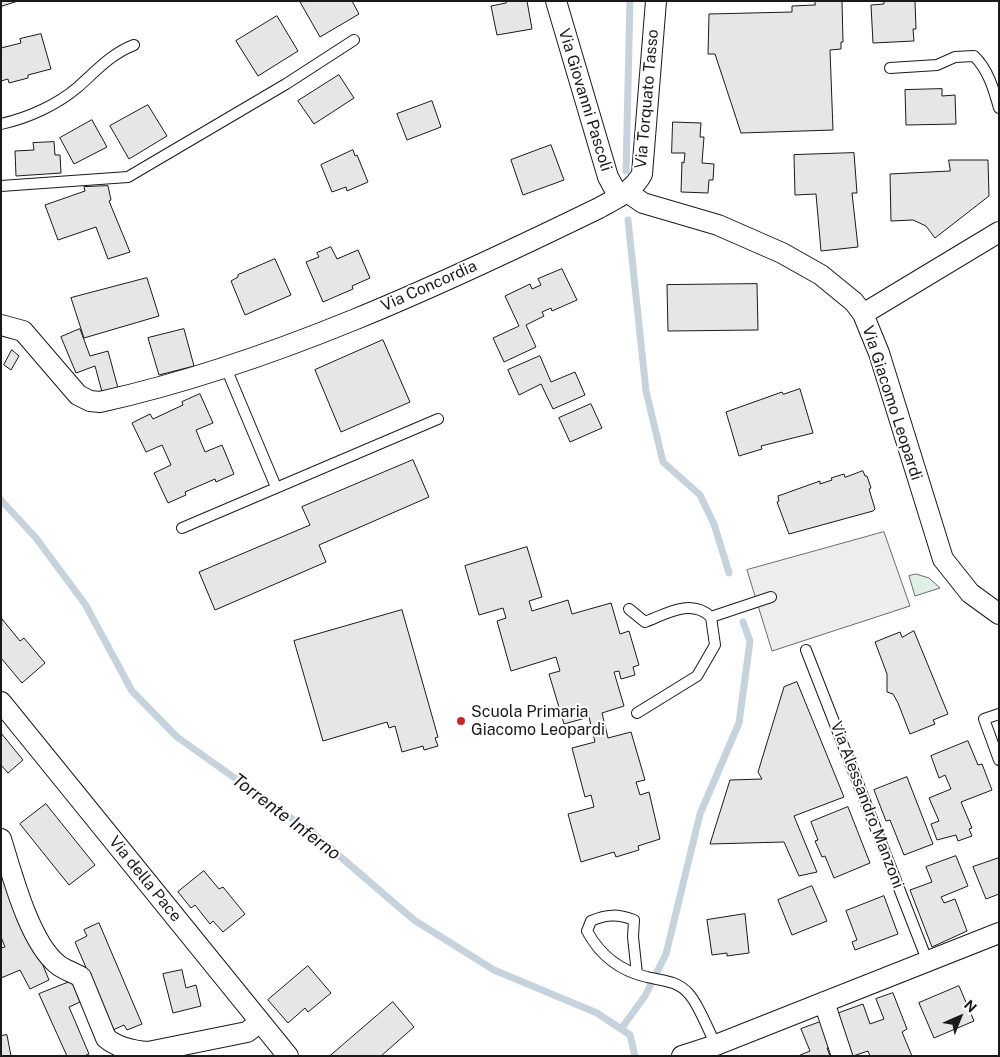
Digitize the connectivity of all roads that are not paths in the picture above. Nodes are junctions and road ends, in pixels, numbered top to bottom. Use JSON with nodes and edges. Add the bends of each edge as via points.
{"nodes":[{"id":1,"x":556,"y":1,"type":"edge"},
{"id":2,"x":656,"y":1,"type":"edge"},
{"id":3,"x":354,"y":40,"type":"dead end"},
{"id":4,"x":134,"y":45,"type":"dead end"},
{"id":5,"x":890,"y":68,"type":"dead end"},
{"id":6,"x":999,"y":108,"type":"edge"},
{"id":7,"x":1,"y":124,"type":"edge"},
{"id":8,"x":1,"y":186,"type":"edge"},
{"id":9,"x":623,"y":194,"type":"junction"},
{"id":10,"x":999,"y":232,"type":"edge"},
{"id":11,"x":863,"y":314,"type":"junction"},
{"id":12,"x":1,"y":325,"type":"edge"},
{"id":13,"x":226,"y":368,"type":"junction"},
{"id":14,"x":438,"y":419,"type":"dead end"},
{"id":15,"x":276,"y":487,"type":"junction"},
{"id":16,"x":182,"y":528,"type":"dead end"},
{"id":17,"x":771,"y":597,"type":"dead end"},
{"id":18,"x":629,"y":609,"type":"dead end"},
{"id":19,"x":999,"y":614,"type":"edge"},
{"id":20,"x":711,"y":617,"type":"junction"},
{"id":21,"x":806,"y":650,"type":"dead end"},
{"id":22,"x":1,"y":702,"type":"edge"},
{"id":23,"x":637,"y":713,"type":"dead end"},
{"id":24,"x":999,"y":714,"type":"edge"},
{"id":25,"x":999,"y":760,"type":"edge"},
{"id":26,"x":1,"y":839,"type":"edge"},
{"id":27,"x":999,"y":933,"type":"edge"},
{"id":28,"x":928,"y":960,"type":"junction"},
{"id":29,"x":642,"y":976,"type":"junction"},
{"id":30,"x":824,"y":1002,"type":"junction"},
{"id":31,"x":260,"y":1022,"type":"junction"},
{"id":32,"x":716,"y":1045,"type":"junction"},
{"id":33,"x":288,"y":1056,"type":"edge"},
{"id":34,"x":682,"y":1056,"type":"edge"},
{"id":35,"x":842,"y":1056,"type":"edge"}],
"edges":[{"from":1,"to":9,"type":"street","name":"Via Giovanni Pascoli","via":[[608,177]]},
{"from":2,"to":9,"type":"street","name":"Via Torquato Tasso","via":[[642,174],[637,183]]},
{"from":3,"to":8,"type":"lane","via":[[128,176]]},
{"from":4,"to":7,"type":"lane","via":[[47,108]]},
{"from":5,"to":6,"type":"lane","via":[[937,65],[955,57],[974,56],[994,87]]},
{"from":9,"to":11,"type":"street","name":"Via Giacomo Leopardi","via":[[718,225],[782,253],[839,288]]},
{"from":9,"to":13,"type":"street","name":"Via Concordia","via":[[551,232],[395,302]]},
{"from":10,"to":11,"type":"street"},
{"from":11,"to":19,"type":"street","name":"Via Giacomo Leopardi","via":[[879,353],[940,553],[950,571],[970,593]]},
{"from":12,"to":13,"type":"street","name":"Via Concordia","via":[[20,329],[78,395],[94,402]]},
{"from":13,"to":15,"type":"lane"},
{"from":14,"to":15,"type":"lane"},
{"from":15,"to":16,"type":"lane"},
{"from":17,"to":20,"type":"lane"},
{"from":18,"to":20,"type":"lane","via":[[645,622],[682,607],[703,609]]},
{"from":20,"to":23,"type":"lane","via":[[715,645],[697,676]]},
{"from":21,"to":28,"type":"lane","name":"Via Alessandro Manzoni"},
{"from":22,"to":31,"type":"street","name":"Via della Pace"},
{"from":24,"to":25,"type":"lane","via":[[984,720]]},
{"from":26,"to":31,"type":"street","via":[[31,926],[50,957],[66,971],[81,977],[106,1038],[112,1043],[137,1051],[157,1051],[247,1032]]},
{"from":27,"to":28,"type":"street"},
{"from":28,"to":30,"type":"street"},
{"from":29,"to":29,"type":"lane","via":[[632,936],[634,920],[622,915],[603,916],[591,921],[587,931],[607,959]]},
{"from":29,"to":32,"type":"lane","via":[[672,981],[689,994]]},
{"from":30,"to":32,"type":"street"},
{"from":30,"to":35,"type":"street"},
{"from":31,"to":33,"type":"street","name":"Via della Pace"},
{"from":32,"to":34,"type":"street"}]}
